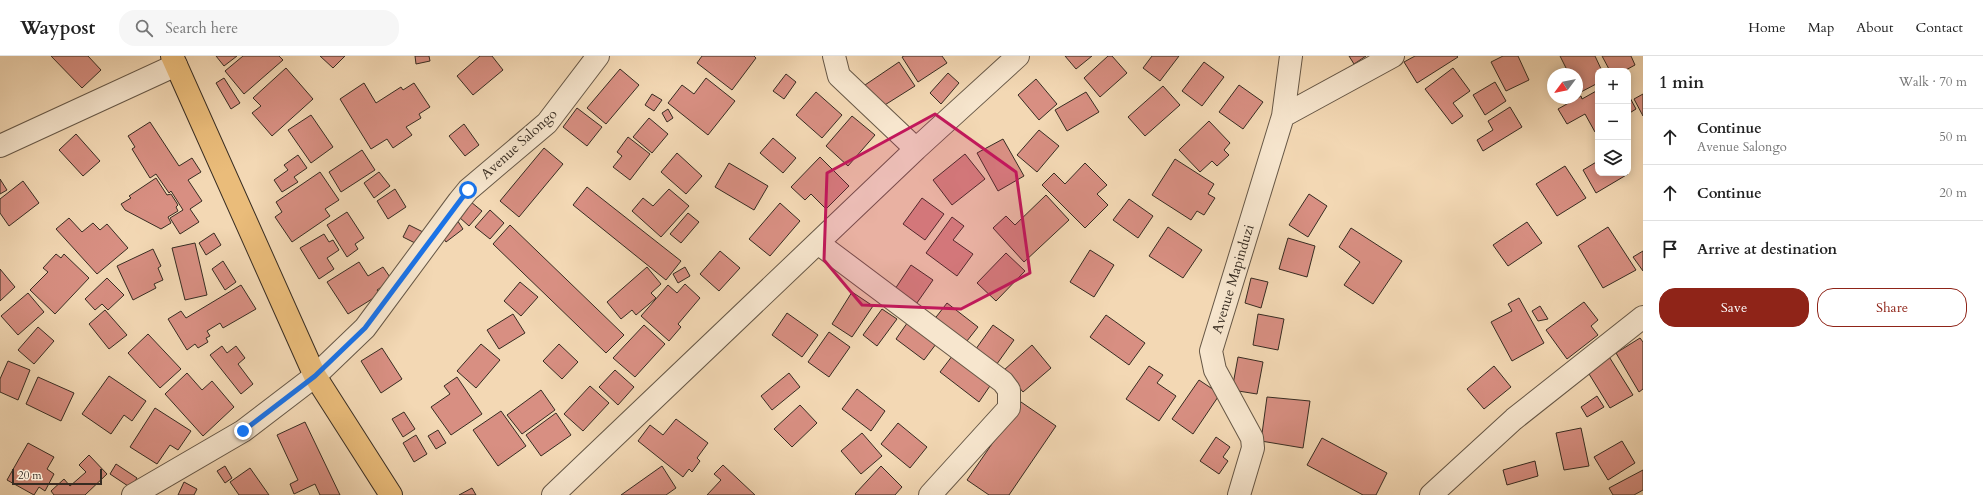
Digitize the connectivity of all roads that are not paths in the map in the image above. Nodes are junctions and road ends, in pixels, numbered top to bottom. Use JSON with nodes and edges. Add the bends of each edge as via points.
{"nodes":[{"id":1,"x":598,"y":56,"type":"edge"},
{"id":2,"x":834,"y":56,"type":"edge"},
{"id":3,"x":1018,"y":56,"type":"edge"},
{"id":4,"x":1291,"y":56,"type":"edge"},
{"id":5,"x":1393,"y":56,"type":"edge"},
{"id":6,"x":174,"y":61,"type":"edge"},
{"id":7,"x":1283,"y":116,"type":"junction"},
{"id":8,"x":0,"y":146,"type":"edge"},
{"id":9,"x":916,"y":149,"type":"junction"},
{"id":10,"x":818,"y":243,"type":"junction"},
{"id":11,"x":1643,"y":317,"type":"edge"},
{"id":12,"x":315,"y":376,"type":"junction"},
{"id":13,"x":133,"y":495,"type":"edge"},
{"id":14,"x":391,"y":495,"type":"edge"},
{"id":15,"x":553,"y":495,"type":"edge"},
{"id":16,"x":930,"y":495,"type":"edge"},
{"id":17,"x":1239,"y":495,"type":"edge"},
{"id":18,"x":1431,"y":495,"type":"edge"}],
"edges":[{"from":1,"to":12,"type":"street","name":"Avenue Salongo","via":[[550,120],[458,201],[365,328]]},
{"from":2,"to":9,"type":"street","via":[[839,76]]},
{"from":3,"to":9,"type":"street"},
{"from":4,"to":7,"type":"street","name":"Avenue Mapinduzi"},
{"from":5,"to":7,"type":"street"},
{"from":6,"to":8,"type":"street"},
{"from":6,"to":12,"type":"main road"},
{"from":7,"to":17,"type":"street","name":"Avenue Mapinduzi","via":[[1211,351],[1215,370],[1252,438],[1252,448]]},
{"from":9,"to":10,"type":"street"},
{"from":10,"to":15,"type":"street"},
{"from":10,"to":16,"type":"street","via":[[1003,382],[1009,390],[1009,408]]},
{"from":11,"to":18,"type":"street","via":[[1514,418]]},
{"from":12,"to":13,"type":"street","name":"Avenue Salongo","via":[[243,431]]},
{"from":12,"to":14,"type":"main road"}]}
